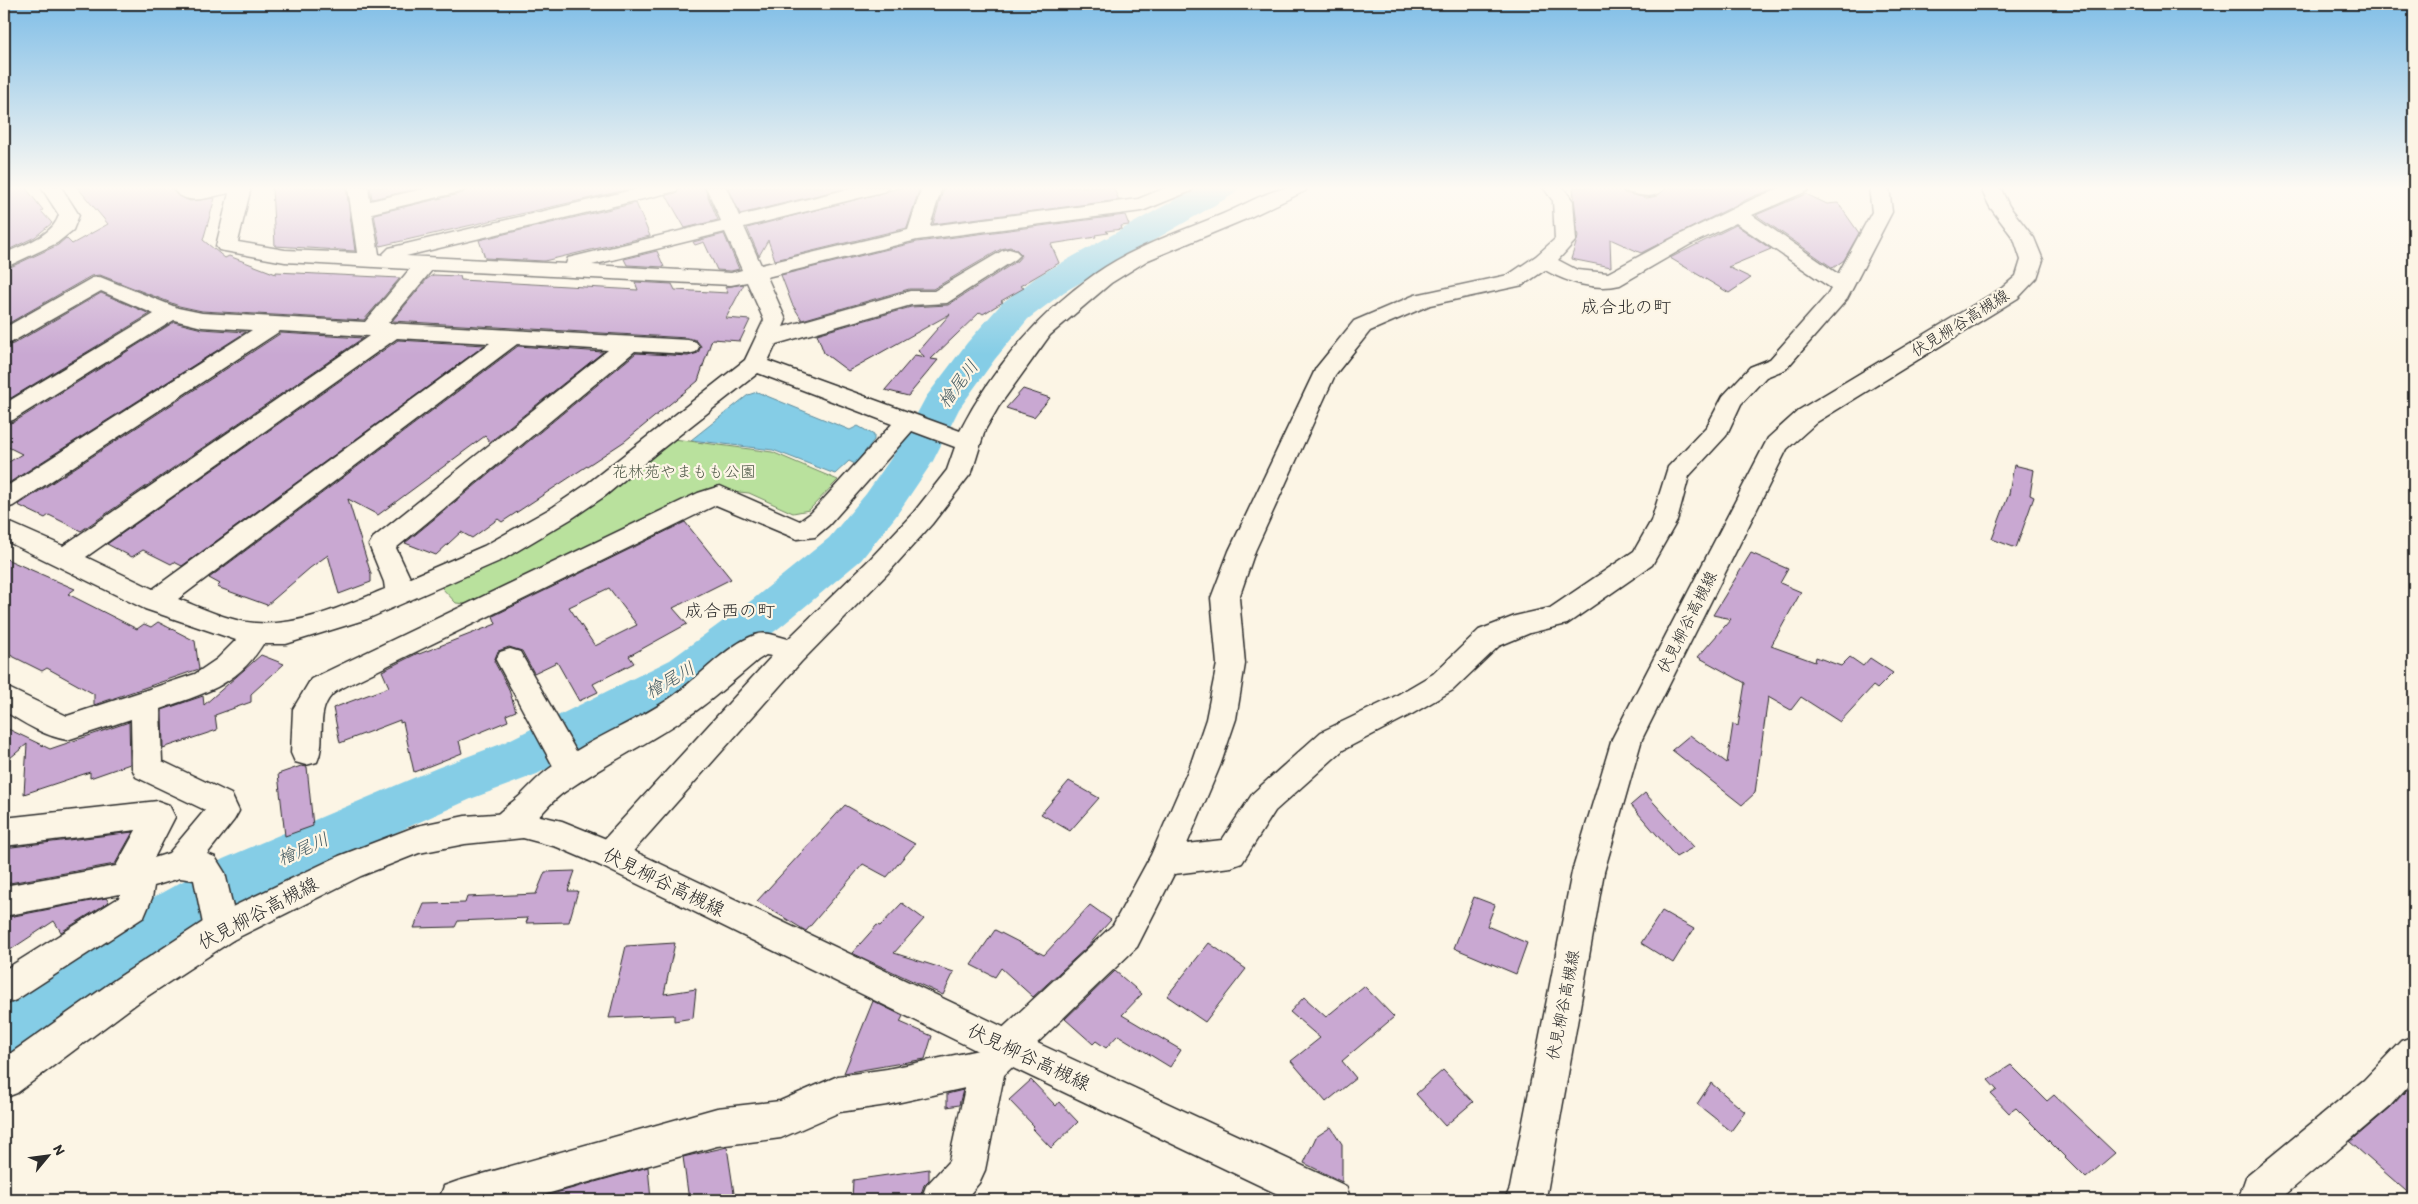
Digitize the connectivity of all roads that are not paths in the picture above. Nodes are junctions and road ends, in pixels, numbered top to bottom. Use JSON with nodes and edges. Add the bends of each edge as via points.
{"nodes":[{"id":1,"x":42,"y":243,"type":"edge"},
{"id":2,"x":227,"y":243,"type":"edge"},
{"id":3,"x":371,"y":243,"type":"edge"},
{"id":4,"x":433,"y":243,"type":"edge"},
{"id":5,"x":654,"y":243,"type":"edge"},
{"id":6,"x":741,"y":243,"type":"edge"},
{"id":7,"x":881,"y":243,"type":"edge"},
{"id":8,"x":1172,"y":243,"type":"edge"},
{"id":9,"x":1563,"y":243,"type":"edge"},
{"id":10,"x":1682,"y":243,"type":"edge"},
{"id":11,"x":1779,"y":243,"type":"edge"},
{"id":12,"x":1866,"y":243,"type":"edge"},
{"id":13,"x":2026,"y":243,"type":"edge"},
{"id":14,"x":1009,"y":256,"type":"dead end"},
{"id":15,"x":1544,"y":261,"type":"junction"},
{"id":16,"x":4,"y":262,"type":"edge"},
{"id":17,"x":377,"y":262,"type":"junction"},
{"id":18,"x":426,"y":264,"type":"junction"},
{"id":19,"x":550,"y":270,"type":"junction"},
{"id":20,"x":755,"y":275,"type":"junction"},
{"id":21,"x":1843,"y":287,"type":"junction"},
{"id":22,"x":171,"y":313,"type":"junction"},
{"id":23,"x":276,"y":324,"type":"junction"},
{"id":24,"x":382,"y":330,"type":"junction"},
{"id":25,"x":4,"y":337,"type":"edge"},
{"id":26,"x":511,"y":338,"type":"junction"},
{"id":27,"x":767,"y":338,"type":"junction"},
{"id":28,"x":629,"y":344,"type":"junction"},
{"id":29,"x":688,"y":347,"type":"dead end"},
{"id":30,"x":755,"y":364,"type":"junction"},
{"id":31,"x":4,"y":414,"type":"edge"},
{"id":32,"x":910,"y":422,"type":"junction"},
{"id":33,"x":962,"y":441,"type":"junction"},
{"id":34,"x":4,"y":500,"type":"edge"},
{"id":35,"x":4,"y":528,"type":"edge"},
{"id":36,"x":65,"y":558,"type":"junction"},
{"id":37,"x":399,"y":593,"type":"junction"},
{"id":38,"x":155,"y":602,"type":"junction"},
{"id":39,"x":255,"y":634,"type":"junction"},
{"id":40,"x":791,"y":654,"type":"junction"},
{"id":41,"x":510,"y":660,"type":"dead end"},
{"id":42,"x":4,"y":697,"type":"edge"},
{"id":43,"x":145,"y":703,"type":"junction"},
{"id":44,"x":306,"y":752,"type":"dead end"},
{"id":45,"x":568,"y":764,"type":"junction"},
{"id":46,"x":504,"y":827,"type":"junction"},
{"id":47,"x":4,"y":832,"type":"edge"},
{"id":48,"x":610,"y":855,"type":"junction"},
{"id":49,"x":1164,"y":861,"type":"junction"},
{"id":50,"x":195,"y":869,"type":"junction"},
{"id":51,"x":132,"y":878,"type":"junction"},
{"id":52,"x":4,"y":901,"type":"edge"},
{"id":53,"x":220,"y":922,"type":"junction"},
{"id":54,"x":4,"y":988,"type":"edge"},
{"id":55,"x":2414,"y":1053,"type":"edge"},
{"id":56,"x":998,"y":1056,"type":"junction"},
{"id":57,"x":4,"y":1080,"type":"edge"},
{"id":58,"x":464,"y":1200,"type":"edge"},
{"id":59,"x":940,"y":1200,"type":"edge"},
{"id":60,"x":1332,"y":1200,"type":"edge"},
{"id":61,"x":1524,"y":1200,"type":"edge"},
{"id":62,"x":2257,"y":1200,"type":"edge"}],
"edges":[{"from":1,"to":16,"type":"street"},
{"from":2,"to":17,"type":"street","via":[[226,246],[285,256]]},
{"from":3,"to":17,"type":"street"},
{"from":4,"to":17,"type":"street","via":[[396,252]]},
{"from":5,"to":19,"type":"street"},
{"from":6,"to":20,"type":"street"},
{"from":7,"to":20,"type":"street"},
{"from":8,"to":33,"type":"street","via":[[1103,278],[1042,330]]},
{"from":9,"to":15,"type":"street"},
{"from":10,"to":15,"type":"street","via":[[1612,280],[1572,276]]},
{"from":11,"to":21,"type":"street"},
{"from":12,"to":21,"type":"street"},
{"from":13,"to":61,"type":"street","name":"伏見柳谷高槻線","via":[[2032,260],[2026,278],[2010,294],[1808,416],[1777,444],[1627,739],[1588,872],[1527,1198]]},
{"from":14,"to":27,"type":"street","via":[[939,298],[910,298]]},
{"from":15,"to":49,"type":"street","via":[[1515,280],[1423,300],[1362,326],[1324,373],[1242,551],[1224,598],[1231,664],[1221,719],[1205,766]]},
{"from":17,"to":18,"type":"street"},
{"from":18,"to":19,"type":"street"},
{"from":18,"to":24,"type":"street"},
{"from":19,"to":20,"type":"street","via":[[731,280]]},
{"from":20,"to":27,"type":"street","via":[[775,320]]},
{"from":21,"to":49,"type":"street","via":[[1818,322],[1778,364],[1758,372],[1731,401],[1717,430],[1677,472],[1664,521],[1643,558],[1557,617],[1525,623],[1489,638],[1443,682],[1332,741],[1264,802],[1231,853]]},
{"from":22,"to":23,"type":"street","via":[[202,320]]},
{"from":22,"to":25,"type":"street","via":[[100,283]]},
{"from":22,"to":31,"type":"street"},
{"from":23,"to":24,"type":"street"},
{"from":23,"to":34,"type":"street"},
{"from":24,"to":26,"type":"street"},
{"from":24,"to":36,"type":"street"},
{"from":26,"to":28,"type":"street"},
{"from":26,"to":38,"type":"street"},
{"from":27,"to":30,"type":"street"},
{"from":28,"to":29,"type":"street"},
{"from":28,"to":37,"type":"street","via":[[382,546],[398,582]]},
{"from":30,"to":32,"type":"street"},
{"from":30,"to":37,"type":"street","via":[[596,490],[562,513],[493,553]]},
{"from":32,"to":33,"type":"street"},
{"from":32,"to":44,"type":"street","via":[[806,530],[797,530],[720,495],[707,498],[338,677],[321,687],[308,710]]},
{"from":33,"to":40,"type":"street","via":[[959,472],[923,518]]},
{"from":35,"to":36,"type":"street"},
{"from":36,"to":38,"type":"street"},
{"from":37,"to":39,"type":"street","via":[[315,626],[286,633]]},
{"from":38,"to":39,"type":"street"},
{"from":39,"to":43,"type":"street","via":[[238,659],[221,673]]},
{"from":40,"to":45,"type":"street","via":[[763,643],[681,706],[640,732],[590,758]]},
{"from":40,"to":48,"type":"street"},
{"from":41,"to":45,"type":"street"},
{"from":42,"to":43,"type":"street","via":[[56,726],[67,728]]},
{"from":43,"to":50,"type":"street","via":[[147,768],[220,803],[223,811]]},
{"from":45,"to":46,"type":"street","via":[[533,803]]},
{"from":46,"to":48,"type":"street","name":"伏見柳谷高槻線","via":[[523,825],[562,835]]},
{"from":46,"to":53,"type":"street","name":"伏見柳谷高槻線","via":[[465,830],[417,840]]},
{"from":47,"to":51,"type":"street","via":[[158,814]]},
{"from":48,"to":56,"type":"street","name":"伏見柳谷高槻線"},
{"from":49,"to":56,"type":"street","via":[[1125,936]]},
{"from":50,"to":51,"type":"street"},
{"from":50,"to":53,"type":"street"},
{"from":51,"to":52,"type":"street"},
{"from":51,"to":54,"type":"street","via":[[136,898],[132,907]]},
{"from":53,"to":57,"type":"street","name":"伏見柳谷高槻線"},
{"from":55,"to":62,"type":"street","via":[[2377,1093],[2260,1191]]},
{"from":56,"to":58,"type":"street","via":[[888,1087],[838,1094],[781,1119],[717,1127]]},
{"from":56,"to":59,"type":"street","via":[[966,1170]]},
{"from":56,"to":60,"type":"street","name":"伏見柳谷高槻線"}]}
